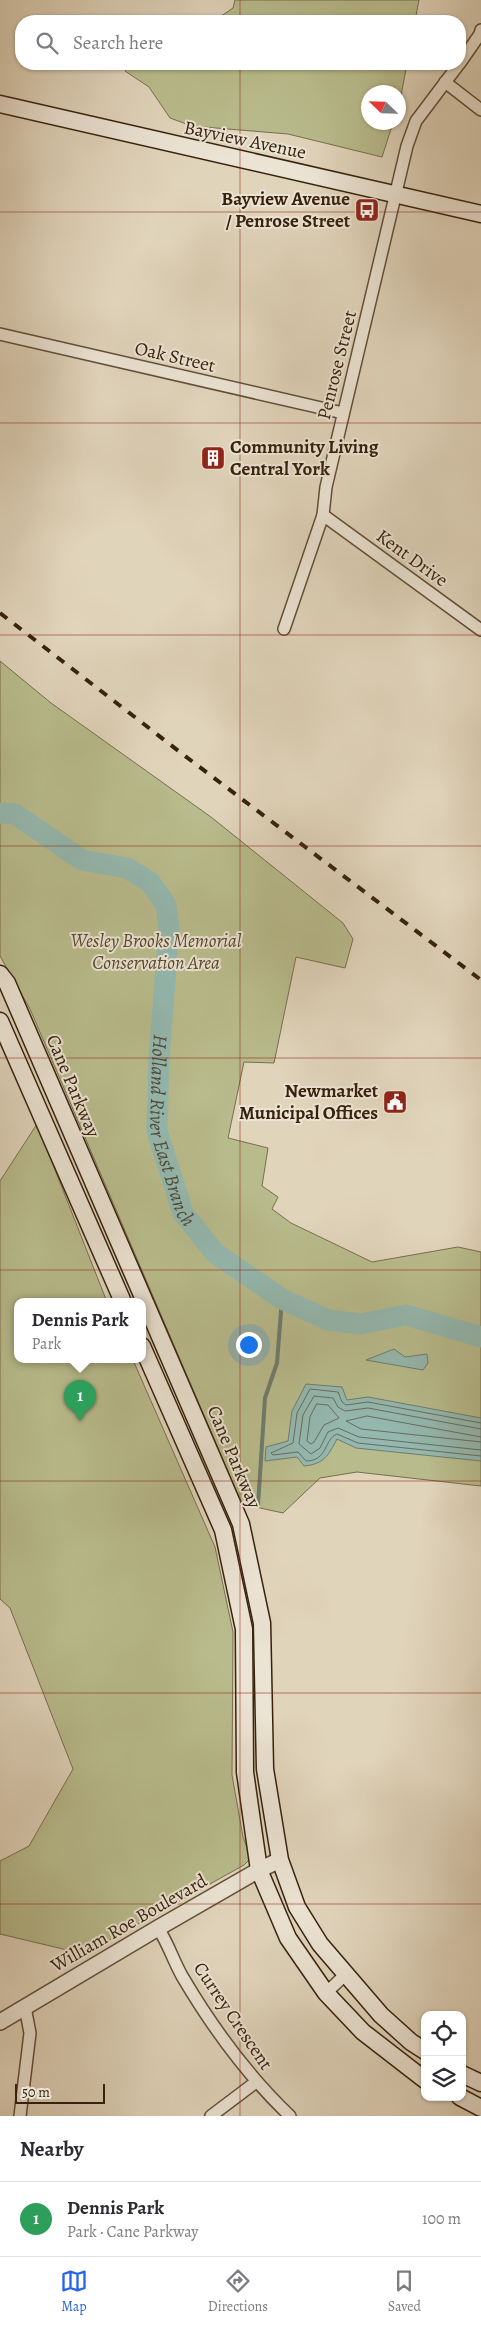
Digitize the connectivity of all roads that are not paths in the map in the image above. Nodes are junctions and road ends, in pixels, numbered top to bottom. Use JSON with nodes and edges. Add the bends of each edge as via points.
{"nodes":[{"id":1,"x":481,"y":30,"type":"edge"},
{"id":2,"x":466,"y":53,"type":"edge"},
{"id":3,"x":454,"y":70,"type":"edge"},
{"id":4,"x":445,"y":82,"type":"junction"},
{"id":5,"x":0,"y":104,"type":"edge"},
{"id":6,"x":481,"y":110,"type":"edge"},
{"id":7,"x":395,"y":193,"type":"junction"},
{"id":8,"x":481,"y":214,"type":"edge"},
{"id":9,"x":0,"y":334,"type":"edge"},
{"id":10,"x":343,"y":413,"type":"junction"},
{"id":11,"x":323,"y":516,"type":"junction"},
{"id":12,"x":284,"y":629,"type":"dead end"},
{"id":13,"x":481,"y":630,"type":"edge"},
{"id":14,"x":0,"y":974,"type":"edge"},
{"id":15,"x":0,"y":1021,"type":"edge"},
{"id":16,"x":121,"y":1298,"type":"edge"},
{"id":17,"x":143,"y":1298,"type":"edge"},
{"id":18,"x":146,"y":1304,"type":"edge"},
{"id":19,"x":146,"y":1355,"type":"edge"},
{"id":20,"x":280,"y":1860,"type":"junction"},
{"id":21,"x":259,"y":1870,"type":"junction"},
{"id":22,"x":158,"y":1928,"type":"junction"},
{"id":23,"x":346,"y":1974,"type":"junction"},
{"id":24,"x":326,"y":1992,"type":"junction"},
{"id":25,"x":26,"y":2007,"type":"junction"},
{"id":26,"x":0,"y":2022,"type":"edge"},
{"id":27,"x":421,"y":2048,"type":"edge"},
{"id":28,"x":466,"y":2076,"type":"edge"},
{"id":29,"x":421,"y":2077,"type":"edge"},
{"id":30,"x":256,"y":2082,"type":"junction"},
{"id":31,"x":481,"y":2083,"type":"edge"},
{"id":32,"x":466,"y":2100,"type":"edge"},
{"id":33,"x":481,"y":2108,"type":"edge"},
{"id":34,"x":20,"y":2116,"type":"edge"},
{"id":35,"x":211,"y":2116,"type":"edge"},
{"id":36,"x":290,"y":2116,"type":"edge"}],
"edges":[{"from":1,"to":2,"type":"street","name":"Penrose Street"},
{"from":3,"to":4,"type":"street","name":"Penrose Street"},
{"from":4,"to":6,"type":"street"},
{"from":4,"to":7,"type":"street","name":"Penrose Street","via":[[416,121],[406,146]]},
{"from":5,"to":7,"type":"main road","name":"Bayview Avenue"},
{"from":7,"to":8,"type":"main road","name":"Bayview Avenue"},
{"from":7,"to":10,"type":"street","name":"Penrose Street"},
{"from":9,"to":10,"type":"street","name":"Oak Street"},
{"from":10,"to":11,"type":"street","name":"Penrose Street","via":[[326,487]]},
{"from":11,"to":12,"type":"street","name":"Penrose Street"},
{"from":11,"to":13,"type":"street","name":"Kent Drive"},
{"from":14,"to":17,"type":"main road","name":"Cane Parkway","via":[[7,983]]},
{"from":15,"to":16,"type":"main road"},
{"from":18,"to":20,"type":"main road","name":"Cane Parkway","via":[[241,1524],[262,1623],[265,1769]]},
{"from":19,"to":21,"type":"main road","name":"Cane Parkway","via":[[223,1530],[244,1629],[246,1772]]},
{"from":20,"to":21,"type":"street","name":"William Roe Boulevard"},
{"from":20,"to":23,"type":"main road","name":"Cane Parkway","via":[[297,1907],[320,1944]]},
{"from":21,"to":22,"type":"street","name":"William Roe Boulevard"},
{"from":21,"to":24,"type":"main road","name":"Cane Parkway","via":[[288,1938]]},
{"from":22,"to":25,"type":"street","name":"William Roe Boulevard"},
{"from":22,"to":30,"type":"street","name":"Currey Crescent","via":[[206,2015]]},
{"from":23,"to":24,"type":"street"},
{"from":23,"to":27,"type":"main road","name":"Cane Parkway","via":[[381,2015]]},
{"from":24,"to":29,"type":"main road","name":"Cane Parkway","via":[[363,2032]]},
{"from":25,"to":26,"type":"street","name":"William Roe Boulevard"},
{"from":25,"to":34,"type":"street","via":[[30,2033]]},
{"from":28,"to":31,"type":"main road"},
{"from":30,"to":35,"type":"street"},
{"from":30,"to":36,"type":"street","name":"Currey Crescent"},
{"from":32,"to":33,"type":"main road"}]}
